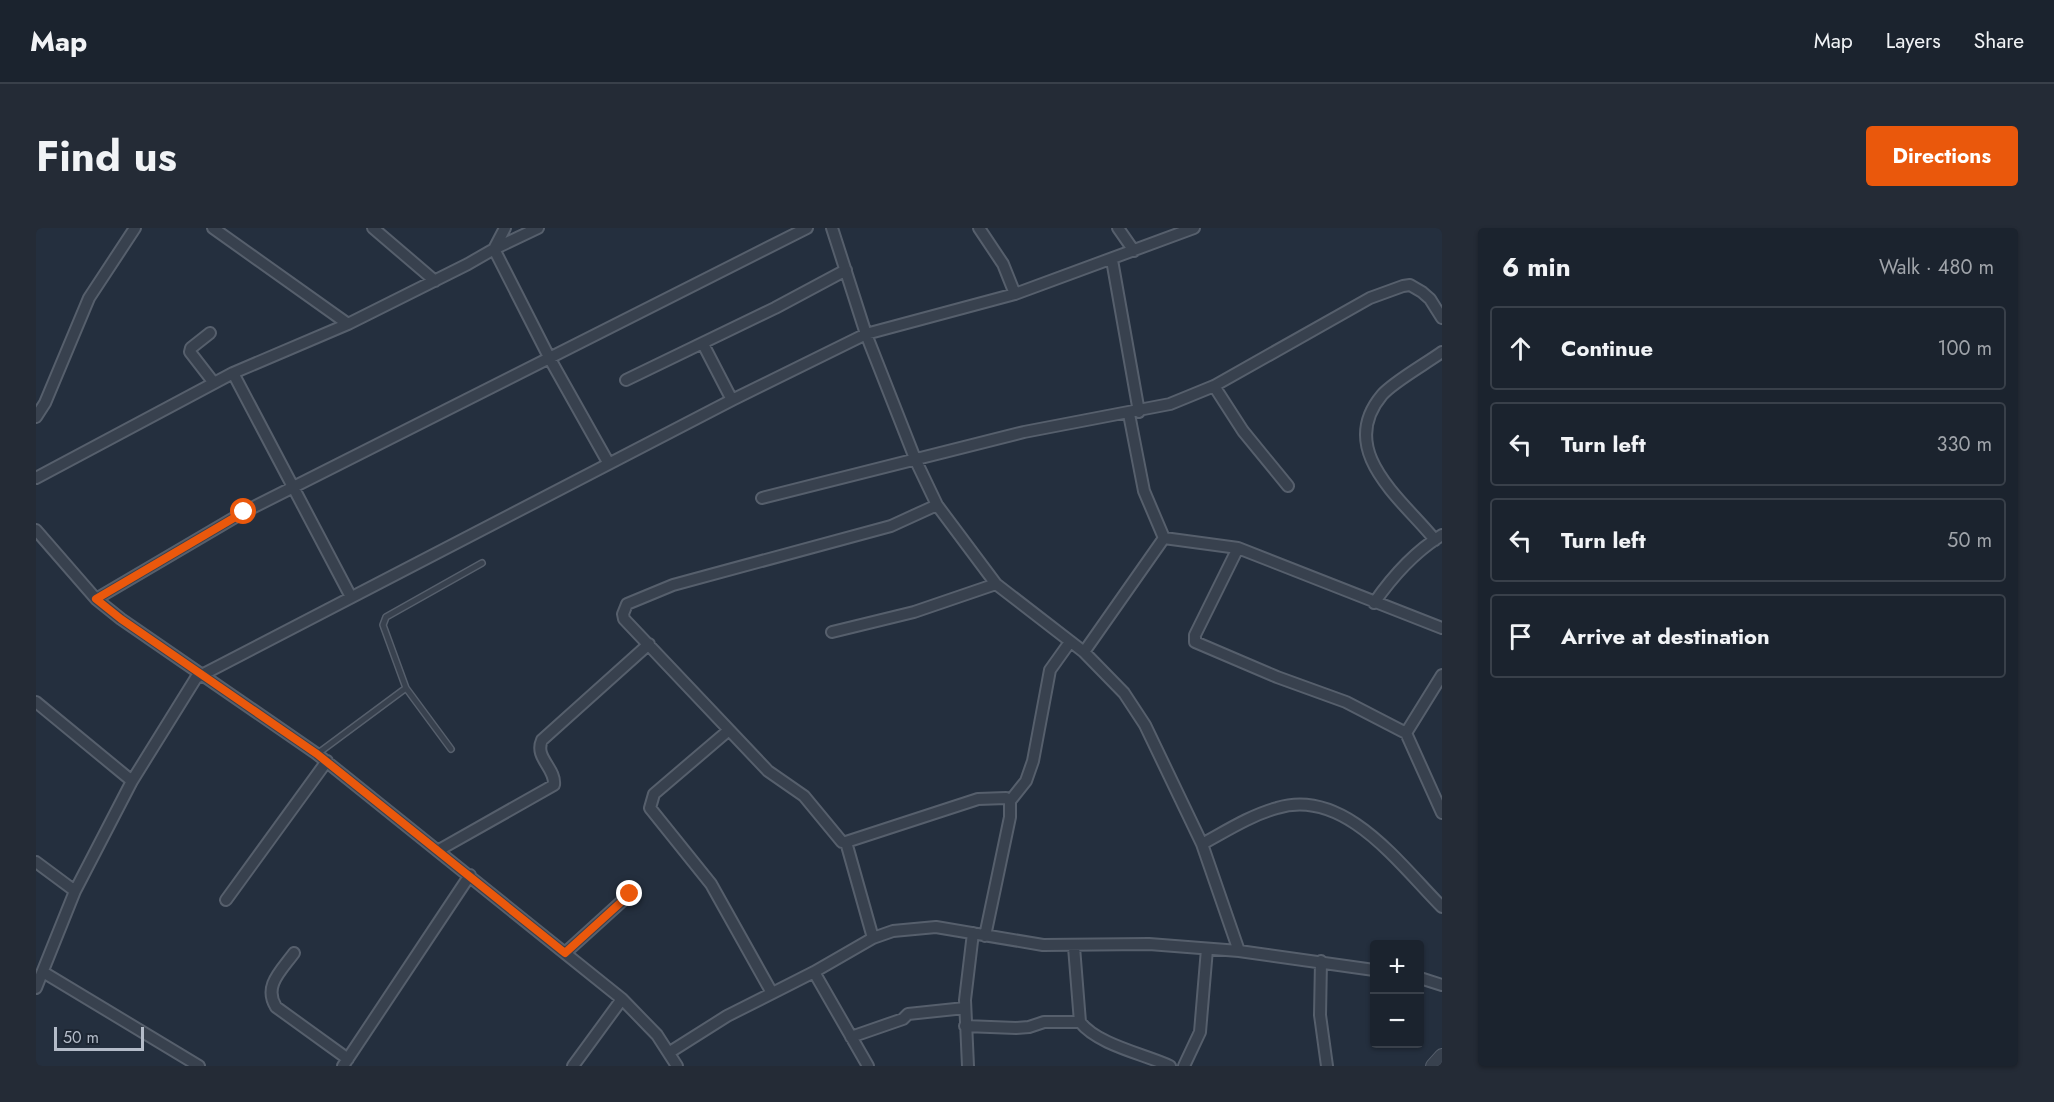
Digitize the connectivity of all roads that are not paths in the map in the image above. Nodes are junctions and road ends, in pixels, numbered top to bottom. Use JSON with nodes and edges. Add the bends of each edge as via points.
{"nodes":[{"id":1,"x":135,"y":228,"type":"edge"},
{"id":2,"x":213,"y":228,"type":"edge"},
{"id":3,"x":373,"y":228,"type":"edge"},
{"id":4,"x":505,"y":228,"type":"edge"},
{"id":5,"x":538,"y":228,"type":"edge"},
{"id":6,"x":807,"y":228,"type":"edge"},
{"id":7,"x":832,"y":228,"type":"edge"},
{"id":8,"x":979,"y":228,"type":"edge"},
{"id":9,"x":1118,"y":228,"type":"edge"},
{"id":10,"x":1194,"y":228,"type":"edge"},
{"id":11,"x":494,"y":249,"type":"junction"},
{"id":12,"x":1134,"y":251,"type":"junction"},
{"id":13,"x":1112,"y":260,"type":"junction"},
{"id":14,"x":846,"y":270,"type":"junction"},
{"id":15,"x":435,"y":281,"type":"junction"},
{"id":16,"x":1015,"y":294,"type":"junction"},
{"id":17,"x":1442,"y":318,"type":"edge"},
{"id":18,"x":348,"y":324,"type":"junction"},
{"id":19,"x":210,"y":333,"type":"dead end"},
{"id":20,"x":866,"y":334,"type":"junction"},
{"id":21,"x":703,"y":344,"type":"junction"},
{"id":22,"x":1442,"y":352,"type":"edge"},
{"id":23,"x":550,"y":359,"type":"junction"},
{"id":24,"x":233,"y":373,"type":"junction"},
{"id":25,"x":626,"y":380,"type":"dead end"},
{"id":26,"x":214,"y":384,"type":"junction"},
{"id":27,"x":1214,"y":386,"type":"junction"},
{"id":28,"x":732,"y":400,"type":"junction"},
{"id":29,"x":1134,"y":413,"type":"junction"},
{"id":30,"x":36,"y":417,"type":"edge"},
{"id":31,"x":916,"y":461,"type":"junction"},
{"id":32,"x":609,"y":465,"type":"junction"},
{"id":33,"x":36,"y":478,"type":"edge"},
{"id":34,"x":1288,"y":486,"type":"dead end"},
{"id":35,"x":294,"y":489,"type":"junction"},
{"id":36,"x":762,"y":498,"type":"dead end"},
{"id":37,"x":938,"y":505,"type":"junction"},
{"id":38,"x":36,"y":530,"type":"edge"},
{"id":39,"x":1164,"y":538,"type":"junction"},
{"id":40,"x":1438,"y":538,"type":"edge"},
{"id":41,"x":1238,"y":548,"type":"junction"},
{"id":42,"x":482,"y":563,"type":"dead end"},
{"id":43,"x":996,"y":584,"type":"junction"},
{"id":44,"x":351,"y":597,"type":"junction"},
{"id":45,"x":96,"y":599,"type":"junction"},
{"id":46,"x":1374,"y":603,"type":"junction"},
{"id":47,"x":1442,"y":628,"type":"edge"},
{"id":48,"x":832,"y":632,"type":"dead end"},
{"id":49,"x":1070,"y":642,"type":"junction"},
{"id":50,"x":650,"y":644,"type":"junction"},
{"id":51,"x":1084,"y":652,"type":"junction"},
{"id":52,"x":202,"y":674,"type":"junction"},
{"id":53,"x":1442,"y":675,"type":"edge"},
{"id":54,"x":406,"y":688,"type":"junction"},
{"id":55,"x":1438,"y":691,"type":"edge"},
{"id":56,"x":36,"y":702,"type":"edge"},
{"id":57,"x":729,"y":730,"type":"junction"},
{"id":58,"x":1406,"y":734,"type":"junction"},
{"id":59,"x":451,"y":748,"type":"dead end"},
{"id":60,"x":317,"y":754,"type":"junction"},
{"id":61,"x":327,"y":761,"type":"junction"},
{"id":62,"x":132,"y":781,"type":"junction"},
{"id":63,"x":1010,"y":801,"type":"junction"},
{"id":64,"x":1442,"y":813,"type":"edge"},
{"id":65,"x":846,"y":842,"type":"junction"},
{"id":66,"x":1202,"y":844,"type":"junction"},
{"id":67,"x":439,"y":850,"type":"junction"},
{"id":68,"x":36,"y":862,"type":"edge"},
{"id":69,"x":470,"y":875,"type":"junction"},
{"id":70,"x":75,"y":891,"type":"junction"},
{"id":71,"x":630,"y":894,"type":"dead end"},
{"id":72,"x":226,"y":900,"type":"dead end"},
{"id":73,"x":1442,"y":907,"type":"edge"},
{"id":74,"x":973,"y":933,"type":"junction"},
{"id":75,"x":985,"y":936,"type":"junction"},
{"id":76,"x":873,"y":938,"type":"junction"},
{"id":77,"x":1074,"y":947,"type":"junction"},
{"id":78,"x":1207,"y":949,"type":"junction"},
{"id":79,"x":1239,"y":951,"type":"junction"},
{"id":80,"x":294,"y":953,"type":"dead end"},
{"id":81,"x":565,"y":953,"type":"junction"},
{"id":82,"x":1321,"y":961,"type":"junction"},
{"id":83,"x":1370,"y":969,"type":"edge"},
{"id":84,"x":43,"y":972,"type":"junction"},
{"id":85,"x":814,"y":972,"type":"junction"},
{"id":86,"x":1424,"y":980,"type":"edge"},
{"id":87,"x":1442,"y":985,"type":"edge"},
{"id":88,"x":36,"y":988,"type":"edge"},
{"id":89,"x":772,"y":993,"type":"junction"},
{"id":90,"x":622,"y":999,"type":"junction"},
{"id":91,"x":965,"y":1008,"type":"junction"},
{"id":92,"x":1080,"y":1022,"type":"junction"},
{"id":93,"x":964,"y":1026,"type":"junction"},
{"id":94,"x":851,"y":1037,"type":"junction"},
{"id":95,"x":670,"y":1052,"type":"junction"},
{"id":96,"x":346,"y":1062,"type":"edge"},
{"id":97,"x":1151,"y":1062,"type":"edge"},
{"id":98,"x":199,"y":1066,"type":"edge"},
{"id":99,"x":573,"y":1066,"type":"edge"},
{"id":100,"x":677,"y":1066,"type":"edge"},
{"id":101,"x":867,"y":1066,"type":"edge"},
{"id":102,"x":968,"y":1066,"type":"edge"},
{"id":103,"x":1170,"y":1066,"type":"edge"},
{"id":104,"x":1184,"y":1066,"type":"edge"},
{"id":105,"x":1327,"y":1066,"type":"edge"}],
"edges":[{"from":1,"to":30,"type":"street","via":[[89,298]]},
{"from":2,"to":18,"type":"street"},
{"from":3,"to":15,"type":"street"},
{"from":4,"to":11,"type":"street"},
{"from":5,"to":11,"type":"street"},
{"from":6,"to":23,"type":"street"},
{"from":7,"to":14,"type":"street"},
{"from":8,"to":16,"type":"street","via":[[1003,264]]},
{"from":9,"to":12,"type":"street"},
{"from":10,"to":12,"type":"street"},
{"from":11,"to":15,"type":"street"},
{"from":11,"to":23,"type":"street"},
{"from":12,"to":13,"type":"street"},
{"from":13,"to":16,"type":"street"},
{"from":13,"to":29,"type":"street"},
{"from":14,"to":20,"type":"street"},
{"from":14,"to":21,"type":"street"},
{"from":15,"to":18,"type":"street"},
{"from":16,"to":20,"type":"street"},
{"from":17,"to":27,"type":"street","via":[[1430,298],[1412,285],[1389,289]]},
{"from":18,"to":24,"type":"street"},
{"from":19,"to":26,"type":"street","via":[[190,352]]},
{"from":20,"to":28,"type":"street"},
{"from":20,"to":31,"type":"street"},
{"from":21,"to":25,"type":"street"},
{"from":21,"to":28,"type":"street"},
{"from":22,"to":40,"type":"street","via":[[1382,395],[1367,427],[1368,452],[1380,479]]},
{"from":23,"to":32,"type":"street"},
{"from":23,"to":35,"type":"street"},
{"from":24,"to":26,"type":"street"},
{"from":24,"to":35,"type":"street"},
{"from":26,"to":33,"type":"street"},
{"from":27,"to":29,"type":"street"},
{"from":27,"to":34,"type":"street","via":[[1243,431]]},
{"from":28,"to":32,"type":"street"},
{"from":29,"to":31,"type":"street","via":[[1024,432]]},
{"from":29,"to":39,"type":"street","via":[[1144,491]]},
{"from":31,"to":36,"type":"street"},
{"from":31,"to":37,"type":"street"},
{"from":32,"to":44,"type":"street"},
{"from":35,"to":44,"type":"street"},
{"from":35,"to":45,"type":"street","via":[[244,512]]},
{"from":37,"to":43,"type":"street"},
{"from":37,"to":50,"type":"street","via":[[891,526],[673,585],[627,604],[624,619]]},
{"from":38,"to":45,"type":"street"},
{"from":39,"to":41,"type":"street"},
{"from":39,"to":51,"type":"street"},
{"from":40,"to":46,"type":"street","via":[[1392,577]]},
{"from":41,"to":46,"type":"street"},
{"from":41,"to":58,"type":"street","via":[[1195,642],[1346,702]]},
{"from":42,"to":54,"type":"lane","via":[[386,617],[385,633]]},
{"from":43,"to":48,"type":"street","via":[[914,612]]},
{"from":43,"to":49,"type":"street"},
{"from":44,"to":52,"type":"street"},
{"from":45,"to":52,"type":"street"},
{"from":46,"to":47,"type":"street"},
{"from":49,"to":51,"type":"street"},
{"from":49,"to":63,"type":"street","via":[[1050,670],[1033,761],[1026,781]]},
{"from":50,"to":57,"type":"street"},
{"from":50,"to":67,"type":"street","via":[[542,740],[540,753],[555,778],[554,785]]},
{"from":51,"to":66,"type":"street","via":[[1124,693],[1145,725]]},
{"from":52,"to":60,"type":"street"},
{"from":52,"to":62,"type":"street","via":[[191,683]]},
{"from":53,"to":55,"type":"street"},
{"from":54,"to":59,"type":"lane"},
{"from":54,"to":60,"type":"lane"},
{"from":55,"to":58,"type":"street"},
{"from":56,"to":62,"type":"street"},
{"from":57,"to":65,"type":"street","via":[[768,771],[804,796]]},
{"from":57,"to":89,"type":"street","via":[[654,794],[650,808],[711,884]]},
{"from":58,"to":64,"type":"street"},
{"from":60,"to":61,"type":"street"},
{"from":61,"to":67,"type":"street"},
{"from":61,"to":72,"type":"street"},
{"from":62,"to":70,"type":"street"},
{"from":63,"to":65,"type":"street","via":[[1000,797],[978,799]]},
{"from":63,"to":75,"type":"street"},
{"from":65,"to":76,"type":"street"},
{"from":66,"to":73,"type":"street","via":[[1279,807],[1319,806],[1352,819]]},
{"from":66,"to":79,"type":"street"},
{"from":67,"to":69,"type":"street"},
{"from":68,"to":70,"type":"street"},
{"from":69,"to":81,"type":"street"},
{"from":69,"to":96,"type":"street"},
{"from":70,"to":84,"type":"street"},
{"from":71,"to":81,"type":"street"},
{"from":74,"to":75,"type":"street"},
{"from":74,"to":76,"type":"street","via":[[936,927],[893,931]]},
{"from":74,"to":91,"type":"street"},
{"from":75,"to":77,"type":"street"},
{"from":76,"to":85,"type":"street"},
{"from":77,"to":78,"type":"street","via":[[1149,945]]},
{"from":77,"to":92,"type":"street"},
{"from":78,"to":79,"type":"street"},
{"from":78,"to":104,"type":"street","via":[[1200,1032]]},
{"from":79,"to":82,"type":"street"},
{"from":80,"to":96,"type":"street","via":[[273,981],[271,999]]},
{"from":81,"to":90,"type":"street"},
{"from":82,"to":83,"type":"street"},
{"from":82,"to":105,"type":"street","via":[[1320,1015]]},
{"from":84,"to":88,"type":"street"},
{"from":84,"to":98,"type":"street"},
{"from":85,"to":89,"type":"street"},
{"from":85,"to":94,"type":"street"},
{"from":86,"to":87,"type":"street"},
{"from":89,"to":95,"type":"street"},
{"from":90,"to":95,"type":"street"},
{"from":90,"to":99,"type":"street"},
{"from":91,"to":93,"type":"street"},
{"from":91,"to":94,"type":"street","via":[[908,1014]]},
{"from":92,"to":93,"type":"street","via":[[1044,1022],[1016,1028]]},
{"from":92,"to":97,"type":"street","via":[[1090,1033]]},
{"from":93,"to":102,"type":"street"},
{"from":94,"to":101,"type":"street"},
{"from":95,"to":100,"type":"street"},
{"from":97,"to":103,"type":"street"}]}
